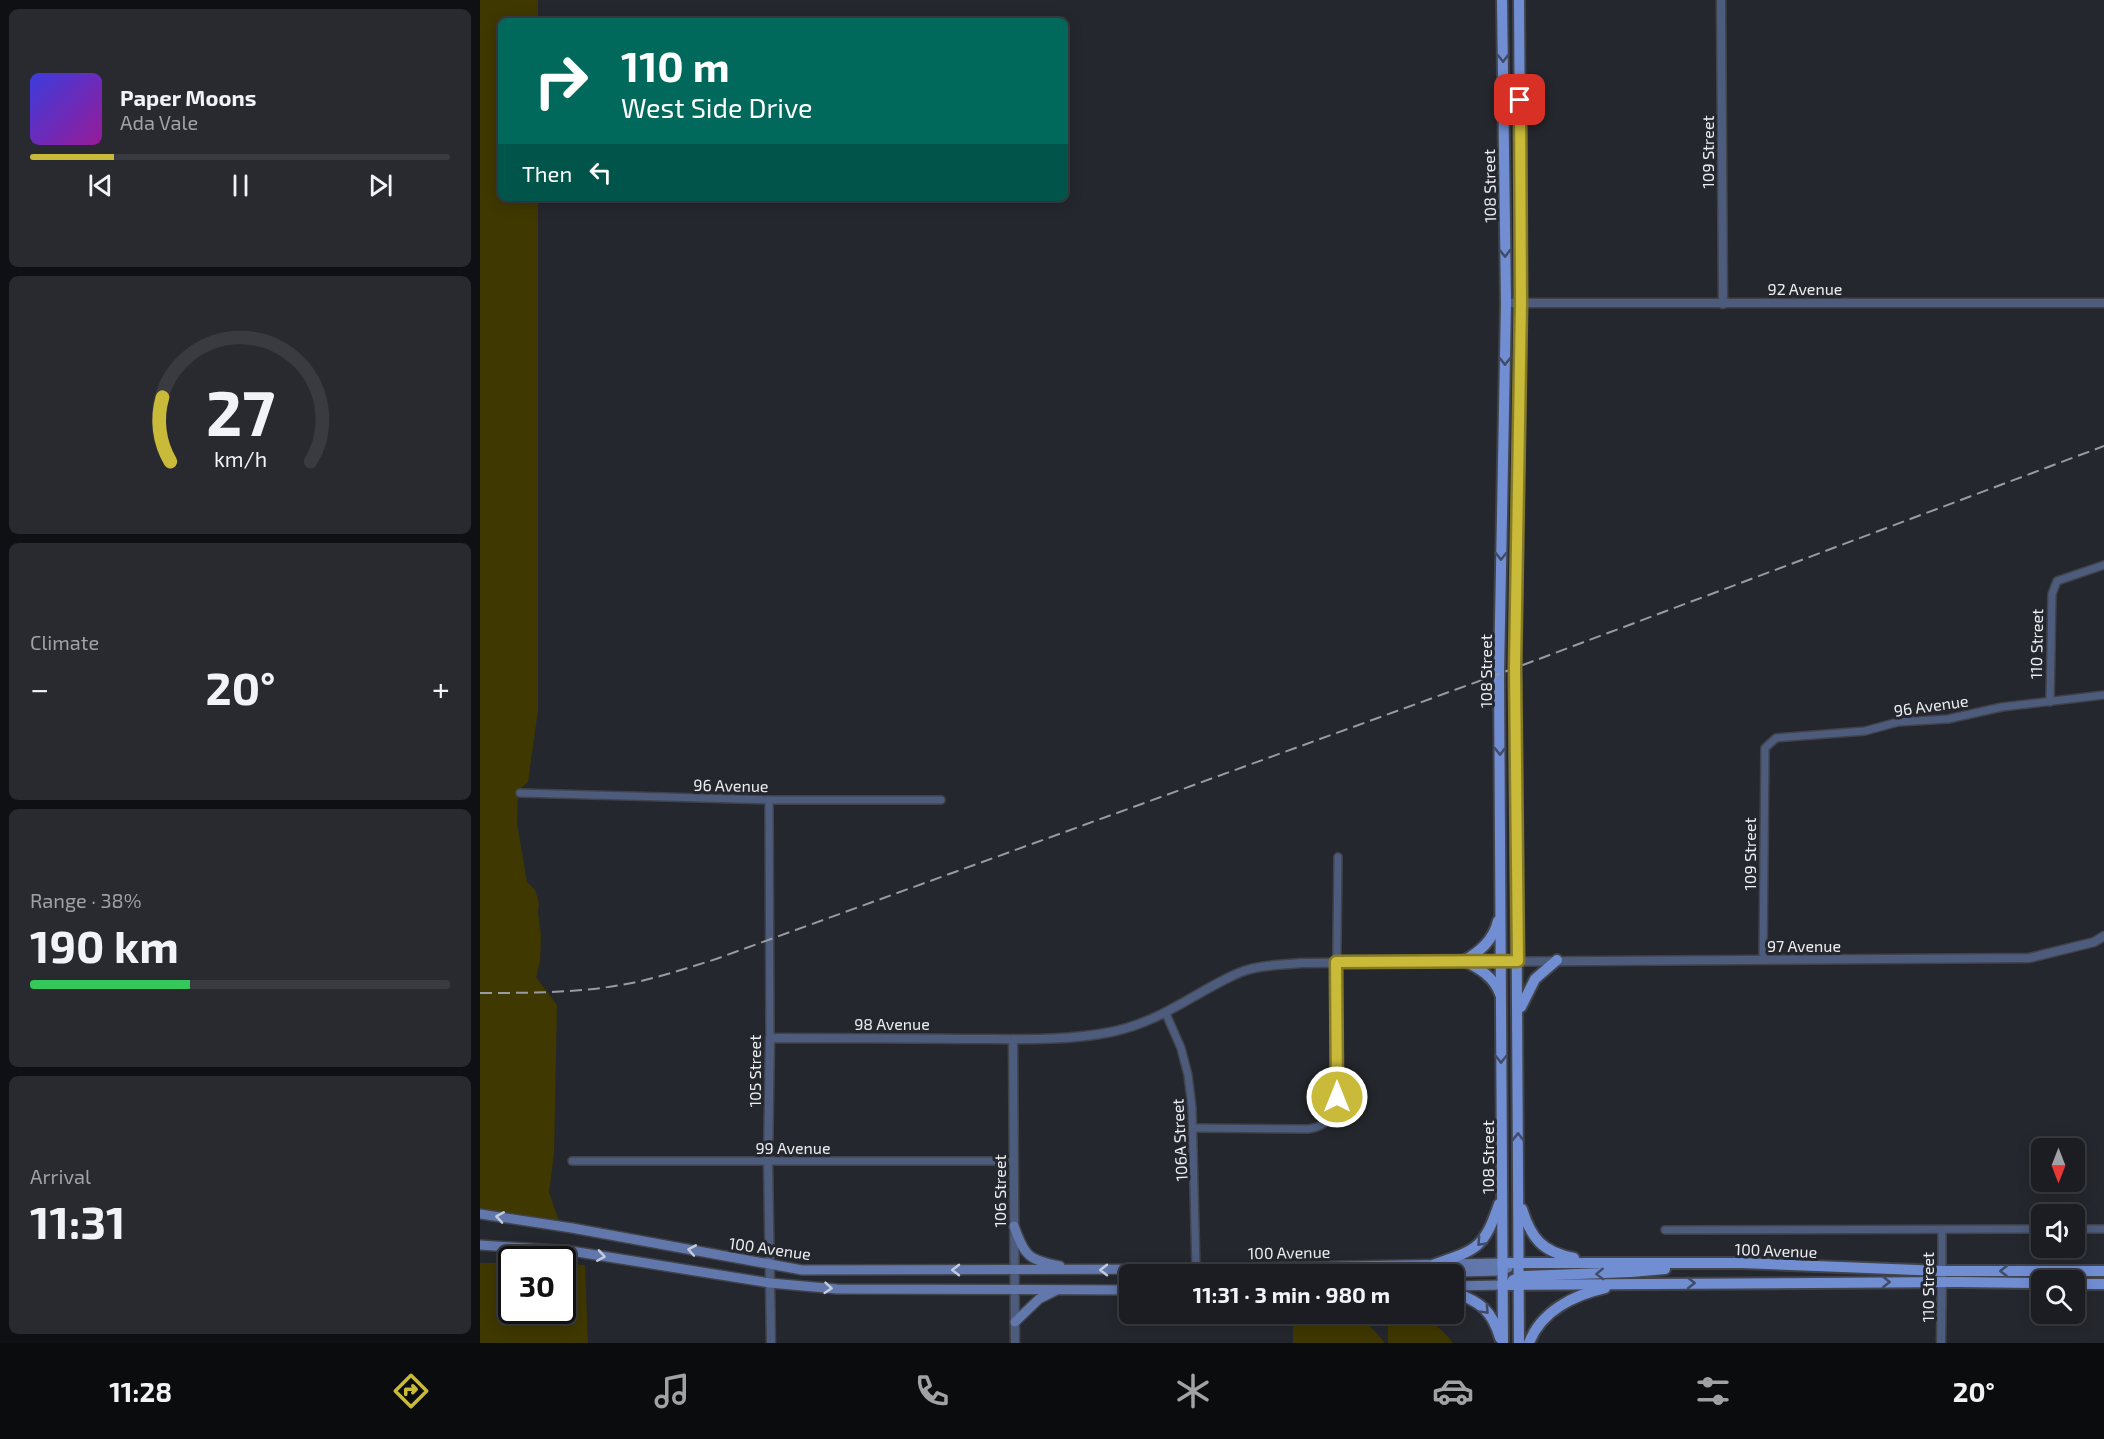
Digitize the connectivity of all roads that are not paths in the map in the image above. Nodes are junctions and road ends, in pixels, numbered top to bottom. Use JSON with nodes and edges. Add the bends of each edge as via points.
{"nodes":[{"id":1,"x":1502,"y":0,"type":"edge"},
{"id":2,"x":1519,"y":0,"type":"edge"},
{"id":3,"x":1721,"y":0,"type":"edge"},
{"id":4,"x":1506,"y":303,"type":"junction"},
{"id":5,"x":1521,"y":303,"type":"junction"},
{"id":6,"x":2104,"y":303,"type":"edge"},
{"id":7,"x":1723,"y":304,"type":"junction"},
{"id":8,"x":2104,"y":565,"type":"edge"},
{"id":9,"x":2104,"y":695,"type":"edge"},
{"id":10,"x":2050,"y":702,"type":"junction"},
{"id":11,"x":1765,"y":748,"type":"joint"},
{"id":12,"x":520,"y":793,"type":"dead end"},
{"id":13,"x":769,"y":800,"type":"junction"},
{"id":14,"x":941,"y":800,"type":"dead end"},
{"id":15,"x":1338,"y":857,"type":"dead end"},
{"id":16,"x":1501,"y":903,"type":"junction"},
{"id":17,"x":2104,"y":936,"type":"edge"},
{"id":18,"x":1557,"y":960,"type":"junction"},
{"id":19,"x":1763,"y":960,"type":"junction"},
{"id":20,"x":1464,"y":961,"type":"junction"},
{"id":21,"x":1501,"y":961,"type":"junction"},
{"id":22,"x":1518,"y":961,"type":"junction"},
{"id":23,"x":1336,"y":962,"type":"junction"},
{"id":24,"x":1501,"y":1000,"type":"junction"},
{"id":25,"x":1518,"y":1013,"type":"junction"},
{"id":26,"x":1166,"y":1014,"type":"junction"},
{"id":27,"x":770,"y":1038,"type":"junction"},
{"id":28,"x":1013,"y":1039,"type":"junction"},
{"id":29,"x":1193,"y":1128,"type":"junction"},
{"id":30,"x":572,"y":1161,"type":"dead end"},
{"id":31,"x":768,"y":1161,"type":"junction"},
{"id":32,"x":1014,"y":1161,"type":"junction"},
{"id":33,"x":1502,"y":1195,"type":"junction"},
{"id":34,"x":1518,"y":1196,"type":"junction"},
{"id":35,"x":480,"y":1214,"type":"edge"},
{"id":36,"x":1014,"y":1226,"type":"junction"},
{"id":37,"x":2031,"y":1229,"type":"edge"},
{"id":38,"x":2085,"y":1229,"type":"edge"},
{"id":39,"x":2104,"y":1229,"type":"edge"},
{"id":40,"x":1665,"y":1230,"type":"dead end"},
{"id":41,"x":1942,"y":1231,"type":"junction"},
{"id":42,"x":480,"y":1245,"type":"edge"},
{"id":43,"x":1519,"y":1263,"type":"junction"},
{"id":44,"x":1601,"y":1263,"type":"junction"},
{"id":45,"x":1742,"y":1263,"type":"junction"},
{"id":46,"x":1196,"y":1264,"type":"edge"},
{"id":47,"x":1435,"y":1264,"type":"edge"},
{"id":48,"x":770,"y":1265,"type":"junction"},
{"id":49,"x":1464,"y":1265,"type":"edge"},
{"id":50,"x":1502,"y":1267,"type":"junction"},
{"id":51,"x":1464,"y":1269,"type":"edge"},
{"id":52,"x":1015,"y":1270,"type":"junction"},
{"id":53,"x":1080,"y":1270,"type":"junction"},
{"id":54,"x":1119,"y":1270,"type":"edge"},
{"id":55,"x":2104,"y":1271,"type":"edge"},
{"id":56,"x":1942,"y":1276,"type":"junction"},
{"id":57,"x":1519,"y":1281,"type":"junction"},
{"id":58,"x":2031,"y":1282,"type":"edge"},
{"id":59,"x":770,"y":1283,"type":"junction"},
{"id":60,"x":1632,"y":1284,"type":"junction"},
{"id":61,"x":2085,"y":1284,"type":"edge"},
{"id":62,"x":2104,"y":1284,"type":"edge"},
{"id":63,"x":1502,"y":1285,"type":"junction"},
{"id":64,"x":1464,"y":1286,"type":"edge"},
{"id":65,"x":1057,"y":1290,"type":"junction"},
{"id":66,"x":1119,"y":1290,"type":"edge"},
{"id":67,"x":1015,"y":1291,"type":"junction"},
{"id":68,"x":1464,"y":1296,"type":"edge"},
{"id":69,"x":1015,"y":1322,"type":"junction"},
{"id":70,"x":771,"y":1343,"type":"edge"},
{"id":71,"x":1015,"y":1343,"type":"edge"},
{"id":72,"x":1502,"y":1343,"type":"edge"},
{"id":73,"x":1519,"y":1343,"type":"edge"},
{"id":74,"x":1529,"y":1343,"type":"edge"},
{"id":75,"x":1941,"y":1343,"type":"edge"}],
"edges":[{"from":1,"to":4,"type":"main road","name":"108 Street","one_way":true},
{"from":2,"to":5,"type":"main road","name":"108 Street"},
{"from":3,"to":7,"type":"street","name":"109 Street"},
{"from":4,"to":5,"type":"street","name":"92 Avenue"},
{"from":4,"to":16,"type":"main road","name":"108 Street","one_way":true,"via":[[1499,674]]},
{"from":5,"to":7,"type":"street","name":"92 Avenue"},
{"from":5,"to":22,"type":"main road","name":"108 Street","via":[[1515,668]]},
{"from":6,"to":7,"type":"street","name":"92 Avenue"},
{"from":8,"to":10,"type":"street","name":"110 Street","via":[[2057,581],[2052,594]]},
{"from":9,"to":10,"type":"street","name":"96 Avenue"},
{"from":10,"to":11,"type":"street","name":"96 Avenue","via":[[1948,719],[1898,722],[1865,731],[1776,738]]},
{"from":11,"to":19,"type":"street","name":"109 Street"},
{"from":12,"to":13,"type":"street","name":"96 Avenue"},
{"from":13,"to":14,"type":"street","name":"96 Avenue"},
{"from":13,"to":27,"type":"street","name":"105 Street"},
{"from":15,"to":23,"type":"street"},
{"from":16,"to":20,"type":"main road","via":[[1488,942]]},
{"from":16,"to":21,"type":"main road","name":"108 Street"},
{"from":17,"to":19,"type":"street","name":"97 Avenue","via":[[2029,958]]},
{"from":18,"to":19,"type":"street","name":"97 Avenue"},
{"from":18,"to":22,"type":"street","name":"97 Avenue"},
{"from":18,"to":25,"type":"main road","via":[[1534,979]]},
{"from":20,"to":21,"type":"street","name":"97 Avenue"},
{"from":20,"to":23,"type":"street","name":"97 Avenue"},
{"from":20,"to":24,"type":"main road","via":[[1482,970],[1496,984]]},
{"from":21,"to":22,"type":"street","name":"97 Avenue"},
{"from":21,"to":24,"type":"main road","name":"108 Street"},
{"from":22,"to":25,"type":"main road","name":"108 Street"},
{"from":23,"to":26,"type":"street","name":"98 Avenue","via":[[1268,966],[1235,974]]},
{"from":23,"to":29,"type":"street","via":[[1337,1097],[1329,1120],[1308,1129]]},
{"from":24,"to":33,"type":"main road","name":"108 Street","one_way":true},
{"from":34,"to":25,"type":"main road","name":"108 Street","one_way":true},
{"from":26,"to":28,"type":"street","name":"98 Avenue","via":[[1140,1025],[1082,1037]]},
{"from":26,"to":29,"type":"street","name":"106A Street","via":[[1188,1075]]},
{"from":27,"to":28,"type":"street","name":"98 Avenue"},
{"from":27,"to":31,"type":"street","name":"105 Street"},
{"from":28,"to":32,"type":"street","name":"106 Street"},
{"from":29,"to":46,"type":"street","name":"106A Street"},
{"from":30,"to":31,"type":"street","name":"99 Avenue"},
{"from":31,"to":32,"type":"street","name":"99 Avenue"},
{"from":31,"to":48,"type":"street","name":"105 Street"},
{"from":32,"to":36,"type":"street","name":"106 Street"},
{"from":33,"to":47,"type":"main road","one_way":true,"via":[[1491,1228],[1480,1244]]},
{"from":33,"to":50,"type":"main road","name":"108 Street"},
{"from":34,"to":43,"type":"main road","name":"108 Street"},
{"from":34,"to":44,"type":"main road","via":[[1528,1229],[1542,1245],[1562,1256]]},
{"from":48,"to":35,"type":"main road","name":"100 Avenue","one_way":true},
{"from":36,"to":52,"type":"street","name":"106 Street"},
{"from":36,"to":53,"type":"main road","via":[[1021,1246],[1036,1261]]},
{"from":37,"to":41,"type":"street","name":"100 Avenue"},
{"from":38,"to":39,"type":"street"},
{"from":40,"to":41,"type":"street","name":"100 Avenue"},
{"from":41,"to":56,"type":"street","name":"110 Street"},
{"from":42,"to":59,"type":"main road","name":"100 Avenue","one_way":true,"via":[[571,1251]]},
{"from":43,"to":44,"type":"main road","name":"100 Avenue"},
{"from":43,"to":50,"type":"main road","name":"100 Avenue"},
{"from":43,"to":57,"type":"main road","name":"108 Street"},
{"from":44,"to":45,"type":"main road","name":"100 Avenue"},
{"from":45,"to":56,"type":"main road","name":"100 Avenue"},
{"from":45,"to":57,"type":"main road","one_way":true},
{"from":52,"to":48,"type":"main road","name":"100 Avenue","one_way":true,"via":[[802,1270]]},
{"from":48,"to":59,"type":"street","name":"105 Street"},
{"from":49,"to":50,"type":"main road","name":"100 Avenue"},
{"from":50,"to":51,"type":"main road"},
{"from":50,"to":63,"type":"main road","name":"108 Street"},
{"from":52,"to":53,"type":"main road","name":"100 Avenue"},
{"from":52,"to":67,"type":"street","name":"106 Street"},
{"from":54,"to":53,"type":"main road","name":"100 Avenue","one_way":true},
{"from":55,"to":56,"type":"main road","name":"100 Avenue","one_way":true},
{"from":56,"to":58,"type":"main road","name":"100 Avenue"},
{"from":60,"to":56,"type":"main road","name":"100 Avenue","one_way":true},
{"from":56,"to":75,"type":"street","name":"110 Street"},
{"from":57,"to":60,"type":"main road","name":"100 Avenue"},
{"from":57,"to":63,"type":"main road","name":"100 Avenue"},
{"from":57,"to":73,"type":"main road","name":"108 Street"},
{"from":59,"to":67,"type":"main road","name":"100 Avenue","one_way":true,"via":[[837,1289]]},
{"from":59,"to":70,"type":"street","name":"105 Street"},
{"from":60,"to":74,"type":"main road","via":[[1583,1294],[1559,1306],[1539,1325]]},
{"from":61,"to":62,"type":"main road"},
{"from":63,"to":64,"type":"main road","name":"100 Avenue"},
{"from":63,"to":72,"type":"main road","name":"108 Street"},
{"from":65,"to":66,"type":"main road","name":"100 Avenue"},
{"from":65,"to":67,"type":"main road","name":"100 Avenue"},
{"from":65,"to":69,"type":"main road","via":[[1039,1299]]},
{"from":67,"to":69,"type":"street","name":"106 Street"},
{"from":68,"to":72,"type":"main road","one_way":true,"via":[[1485,1309],[1497,1326]]},
{"from":69,"to":71,"type":"street","name":"106 Street"}]}
